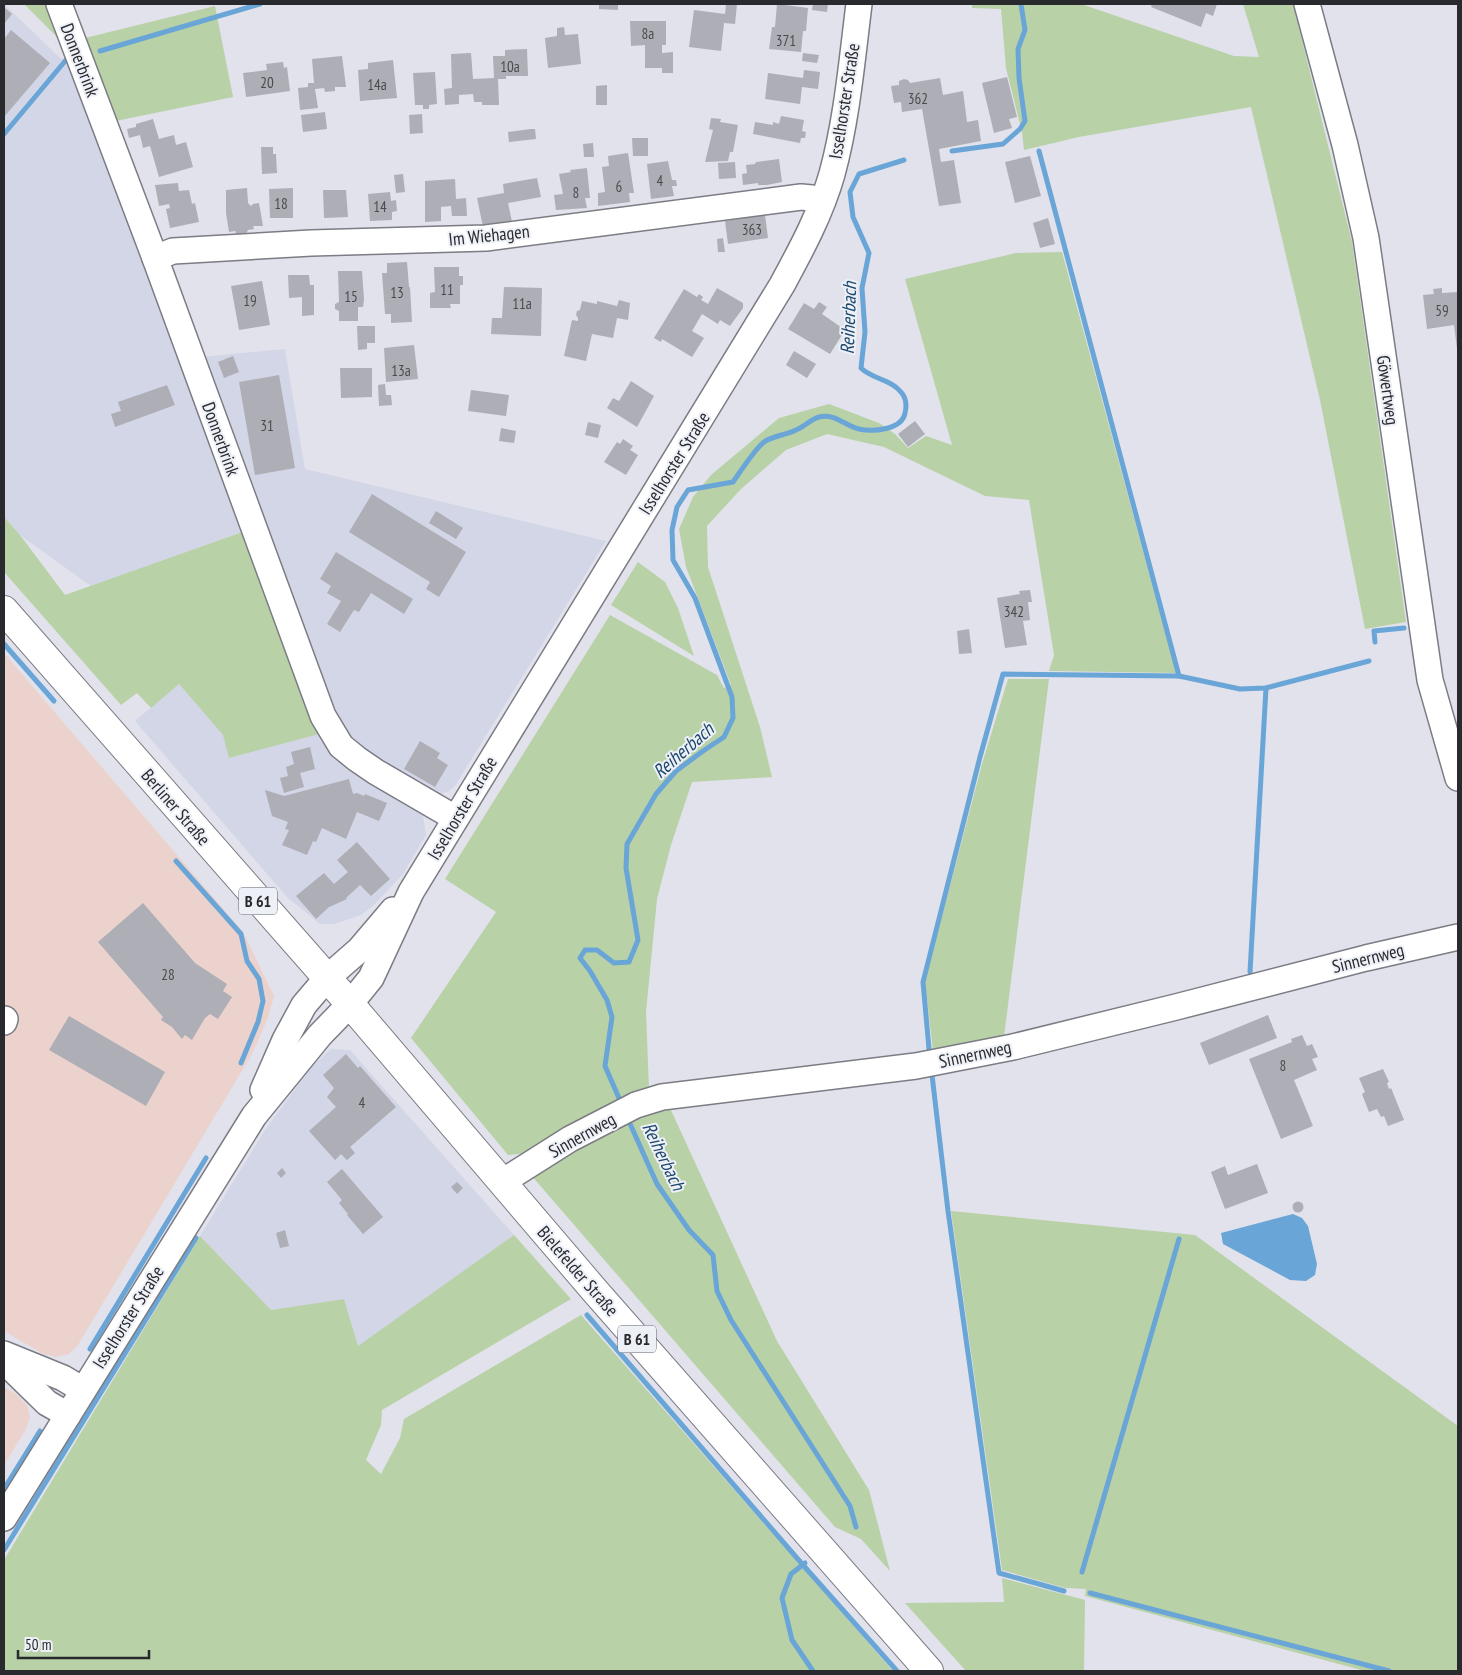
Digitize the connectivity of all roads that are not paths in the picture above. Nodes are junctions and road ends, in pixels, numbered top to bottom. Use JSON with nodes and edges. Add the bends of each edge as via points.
{"nodes":[{"id":1,"x":59,"y":4,"type":"edge"},
{"id":2,"x":859,"y":4,"type":"edge"},
{"id":3,"x":1307,"y":4,"type":"edge"},
{"id":4,"x":822,"y":201,"type":"junction"},
{"id":5,"x":155,"y":258,"type":"junction"},
{"id":6,"x":4,"y":610,"type":"edge"},
{"id":7,"x":1458,"y":778,"type":"edge"},
{"id":8,"x":455,"y":818,"type":"junction"},
{"id":9,"x":410,"y":892,"type":"junction"},
{"id":10,"x":1458,"y":937,"type":"edge"},
{"id":11,"x":327,"y":978,"type":"junction"},
{"id":12,"x":350,"y":1004,"type":"junction"},
{"id":13,"x":254,"y":1116,"type":"junction"},
{"id":14,"x":502,"y":1182,"type":"junction"},
{"id":15,"x":4,"y":1354,"type":"edge"},
{"id":16,"x":4,"y":1361,"type":"edge"},
{"id":17,"x":83,"y":1390,"type":"junction"},
{"id":18,"x":68,"y":1415,"type":"junction"},
{"id":19,"x":4,"y":1518,"type":"edge"},
{"id":20,"x":929,"y":1671,"type":"edge"}],
"edges":[{"from":1,"to":5,"type":"street","name":"Donnerbrink"},
{"from":2,"to":4,"type":"street","name":"Isselhorster Straße","via":[[840,135],[832,175]]},
{"from":3,"to":7,"type":"street","name":"Göwertweg","via":[[1366,238],[1430,680]]},
{"from":4,"to":5,"type":"street","name":"Im Wiehagen","via":[[801,197],[486,238],[173,251]]},
{"from":4,"to":8,"type":"street","name":"Isselhorster Straße","via":[[782,285]]},
{"from":5,"to":8,"type":"street","name":"Donnerbrink","via":[[323,716],[341,746],[356,759]]},
{"from":6,"to":11,"type":"main road","name":"Berliner Straße","number":"B 61"},
{"from":8,"to":9,"type":"street","name":"Isselhorster Straße"},
{"from":9,"to":11,"type":"street","name":"Isselhorster Straße","via":[[359,950]]},
{"from":9,"to":12,"type":"street","name":"Isselhorster Straße","via":[[371,978]]},
{"from":10,"to":14,"type":"street","name":"Sinnernweg","via":[[1013,1047],[916,1066],[662,1097],[622,1112],[570,1139]]},
{"from":11,"to":12,"type":"main road","name":"Berliner Straße","number":"B 61"},
{"from":11,"to":13,"type":"street","name":"Isselhorster Straße","via":[[304,1005],[285,1040]]},
{"from":12,"to":13,"type":"street","name":"Isselhorster Straße","via":[[320,1035]]},
{"from":12,"to":14,"type":"main road","name":"Bielefelder Straße","number":"B 61"},
{"from":13,"to":17,"type":"street","name":"Isselhorster Straße"},
{"from":14,"to":20,"type":"main road","name":"Bielefelder Straße","number":"B 61"},
{"from":15,"to":17,"type":"street","via":[[63,1378]]},
{"from":16,"to":18,"type":"street","via":[[47,1403]]},
{"from":17,"to":18,"type":"street","name":"Isselhorster Straße"},
{"from":18,"to":19,"type":"street","name":"Isselhorster Straße"}]}
